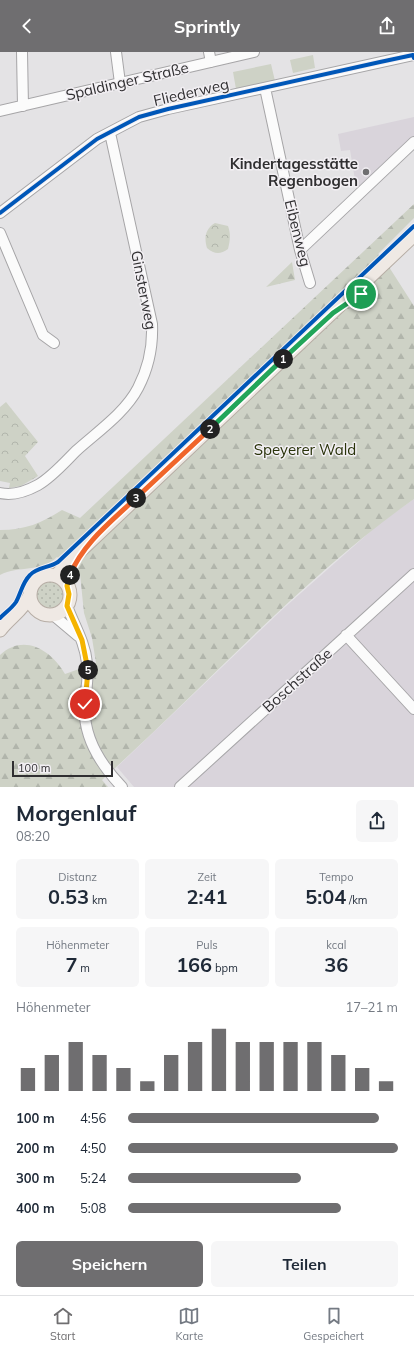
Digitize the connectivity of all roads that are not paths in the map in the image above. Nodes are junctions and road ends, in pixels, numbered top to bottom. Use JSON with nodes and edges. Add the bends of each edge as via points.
{"nodes":[{"id":1,"x":22,"y":52,"type":"edge"},
{"id":2,"x":116,"y":52,"type":"edge"},
{"id":3,"x":254,"y":52,"type":"edge"},
{"id":4,"x":413,"y":55,"type":"edge"},
{"id":5,"x":210,"y":57,"type":"edge"},
{"id":6,"x":120,"y":83,"type":"junction"},
{"id":7,"x":265,"y":88,"type":"junction"},
{"id":8,"x":23,"y":106,"type":"junction"},
{"id":9,"x":0,"y":111,"type":"edge"},
{"id":10,"x":110,"y":133,"type":"junction"},
{"id":11,"x":414,"y":142,"type":"edge"},
{"id":12,"x":0,"y":213,"type":"edge"},
{"id":13,"x":0,"y":233,"type":"edge"},
{"id":14,"x":414,"y":235,"type":"edge"},
{"id":15,"x":300,"y":250,"type":"junction"},
{"id":16,"x":310,"y":283,"type":"dead end"},
{"id":17,"x":54,"y":343,"type":"dead end"},
{"id":18,"x":0,"y":493,"type":"edge"},
{"id":19,"x":99,"y":534,"type":"junction"},
{"id":20,"x":414,"y":574,"type":"edge"},
{"id":21,"x":56,"y":576,"type":"junction"},
{"id":22,"x":67,"y":586,"type":"junction"},
{"id":23,"x":30,"y":595,"type":"junction"},
{"id":24,"x":67,"y":606,"type":"junction"},
{"id":25,"x":40,"y":613,"type":"junction"},
{"id":26,"x":53,"y":615,"type":"junction"},
{"id":27,"x":0,"y":631,"type":"edge"},
{"id":28,"x":346,"y":635,"type":"junction"},
{"id":29,"x":82,"y":640,"type":"junction"},
{"id":30,"x":414,"y":709,"type":"edge"},
{"id":31,"x":122,"y":787,"type":"edge"},
{"id":32,"x":180,"y":787,"type":"edge"}],
"edges":[{"from":1,"to":8,"type":"street"},
{"from":2,"to":6,"type":"street"},
{"from":3,"to":5,"type":"street","name":"Spaldinger Straße"},
{"from":4,"to":7,"type":"street","name":"Fliederweg"},
{"from":5,"to":6,"type":"street","name":"Spaldinger Straße"},
{"from":6,"to":8,"type":"street","name":"Spaldinger Straße"},
{"from":7,"to":10,"type":"street","name":"Fliederweg","via":[[146,115]]},
{"from":7,"to":15,"type":"street","name":"Eibenweg"},
{"from":8,"to":9,"type":"street","name":"Spaldinger Straße"},
{"from":10,"to":12,"type":"street","name":"Fliederweg","via":[[91,144]]},
{"from":10,"to":18,"type":"street","name":"Ginsterweg","via":[[152,324],[149,361],[138,388],[124,406],[45,481],[28,490],[10,494]]},
{"from":11,"to":15,"type":"street"},
{"from":13,"to":17,"type":"street","via":[[43,334]]},
{"from":14,"to":19,"type":"main road"},
{"from":15,"to":16,"type":"street","name":"Eibenweg"},
{"from":19,"to":21,"type":"main road"},
{"from":19,"to":22,"type":"main road","via":[[78,558]]},
{"from":20,"to":28,"type":"street","name":"Boschstraße"},
{"from":21,"to":22,"type":"main road"},
{"from":21,"to":23,"type":"main road","via":[[46,576],[37,580],[31,588]]},
{"from":22,"to":24,"type":"main road"},
{"from":23,"to":25,"type":"main road","via":[[32,605]]},
{"from":23,"to":27,"type":"main road","via":[[26,603],[7,620]]},
{"from":24,"to":26,"type":"main road"},
{"from":24,"to":29,"type":"street"},
{"from":25,"to":26,"type":"main road"},
{"from":25,"to":27,"type":"main road","via":[[31,613]]},
{"from":26,"to":29,"type":"street"},
{"from":28,"to":30,"type":"street"},
{"from":28,"to":32,"type":"street","name":"Boschstraße"},
{"from":29,"to":31,"type":"street","via":[[88,664],[86,725],[99,760]]}]}
